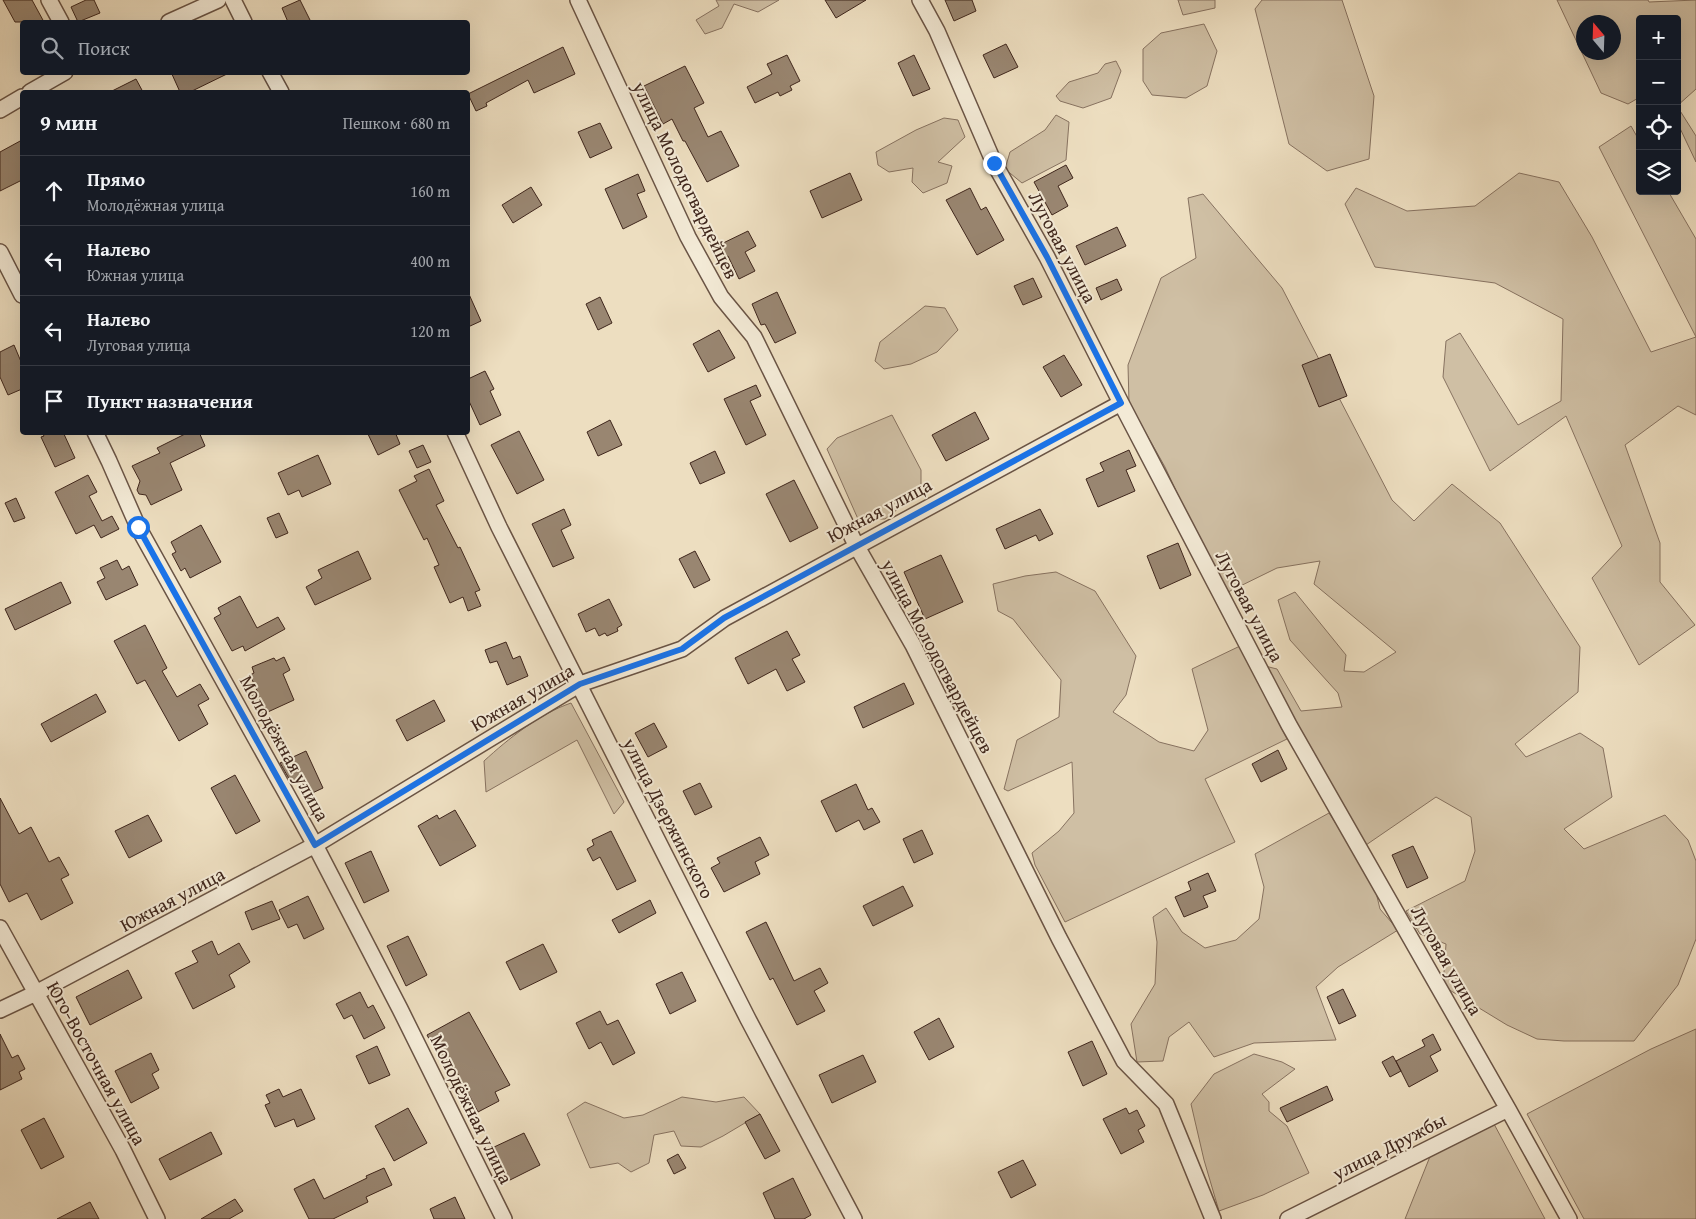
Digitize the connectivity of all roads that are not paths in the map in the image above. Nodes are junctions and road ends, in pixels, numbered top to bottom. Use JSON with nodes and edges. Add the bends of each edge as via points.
{"nodes":[{"id":1,"x":49,"y":0,"type":"edge"},
{"id":2,"x":218,"y":0,"type":"edge"},
{"id":3,"x":232,"y":0,"type":"edge"},
{"id":4,"x":578,"y":0,"type":"edge"},
{"id":5,"x":920,"y":0,"type":"edge"},
{"id":6,"x":60,"y":20,"type":"edge"},
{"id":7,"x":173,"y":20,"type":"edge"},
{"id":8,"x":243,"y":20,"type":"edge"},
{"id":9,"x":59,"y":75,"type":"edge"},
{"id":10,"x":272,"y":75,"type":"edge"},
{"id":11,"x":33,"y":90,"type":"edge"},
{"id":12,"x":280,"y":90,"type":"edge"},
{"id":13,"x":20,"y":98,"type":"edge"},
{"id":14,"x":0,"y":110,"type":"edge"},
{"id":15,"x":0,"y":252,"type":"edge"},
{"id":16,"x":20,"y":291,"type":"edge"},
{"id":17,"x":1121,"y":403,"type":"junction"},
{"id":18,"x":97,"y":435,"type":"edge"},
{"id":19,"x":456,"y":435,"type":"edge"},
{"id":20,"x":856,"y":545,"type":"junction"},
{"id":21,"x":580,"y":684,"type":"junction"},
{"id":22,"x":315,"y":845,"type":"junction"},
{"id":23,"x":0,"y":928,"type":"edge"},
{"id":24,"x":36,"y":993,"type":"junction"},
{"id":25,"x":0,"y":1010,"type":"edge"},
{"id":26,"x":1508,"y":1109,"type":"junction"},
{"id":27,"x":158,"y":1219,"type":"edge"},
{"id":28,"x":504,"y":1219,"type":"edge"},
{"id":29,"x":854,"y":1219,"type":"edge"},
{"id":30,"x":1213,"y":1219,"type":"edge"},
{"id":31,"x":1288,"y":1219,"type":"edge"},
{"id":32,"x":1569,"y":1219,"type":"edge"}],
"edges":[{"from":1,"to":6,"type":"street"},
{"from":2,"to":7,"type":"street"},
{"from":3,"to":8,"type":"street"},
{"from":4,"to":20,"type":"street","name":"улица Молодогвардейцев","via":[[688,237],[721,297],[754,337]]},
{"from":5,"to":17,"type":"street","name":"Луговая улица","via":[[937,31],[994,163],[1047,257]]},
{"from":9,"to":11,"type":"street"},
{"from":10,"to":12,"type":"street"},
{"from":13,"to":14,"type":"street"},
{"from":15,"to":16,"type":"street"},
{"from":17,"to":20,"type":"street","name":"Южная улица"},
{"from":17,"to":26,"type":"street","name":"Луговая улица","via":[[1289,725]]},
{"from":18,"to":22,"type":"street","name":"Молодёжная улица","via":[[138,527]]},
{"from":19,"to":21,"type":"street","name":"улица Дзержинского","via":[[499,527]]},
{"from":20,"to":21,"type":"street","name":"Южная улица","via":[[724,618],[682,649]]},
{"from":20,"to":30,"type":"street","name":"улица Молодогвардейцев","via":[[913,645],[1124,1061],[1166,1104]]},
{"from":21,"to":22,"type":"street","name":"Южная улица"},
{"from":21,"to":29,"type":"street","name":"улица Дзержинского","via":[[748,1020]]},
{"from":22,"to":24,"type":"street","name":"Южная улица"},
{"from":22,"to":28,"type":"street","name":"Молодёжная улица"},
{"from":23,"to":24,"type":"street","name":"Юго-Восточная улица"},
{"from":24,"to":25,"type":"street","name":"Южная улица"},
{"from":24,"to":27,"type":"street","name":"Юго-Восточная улица","via":[[124,1150]]},
{"from":26,"to":31,"type":"street","name":"улица Дружбы"},
{"from":26,"to":32,"type":"street","name":"Луговая улица"}]}
